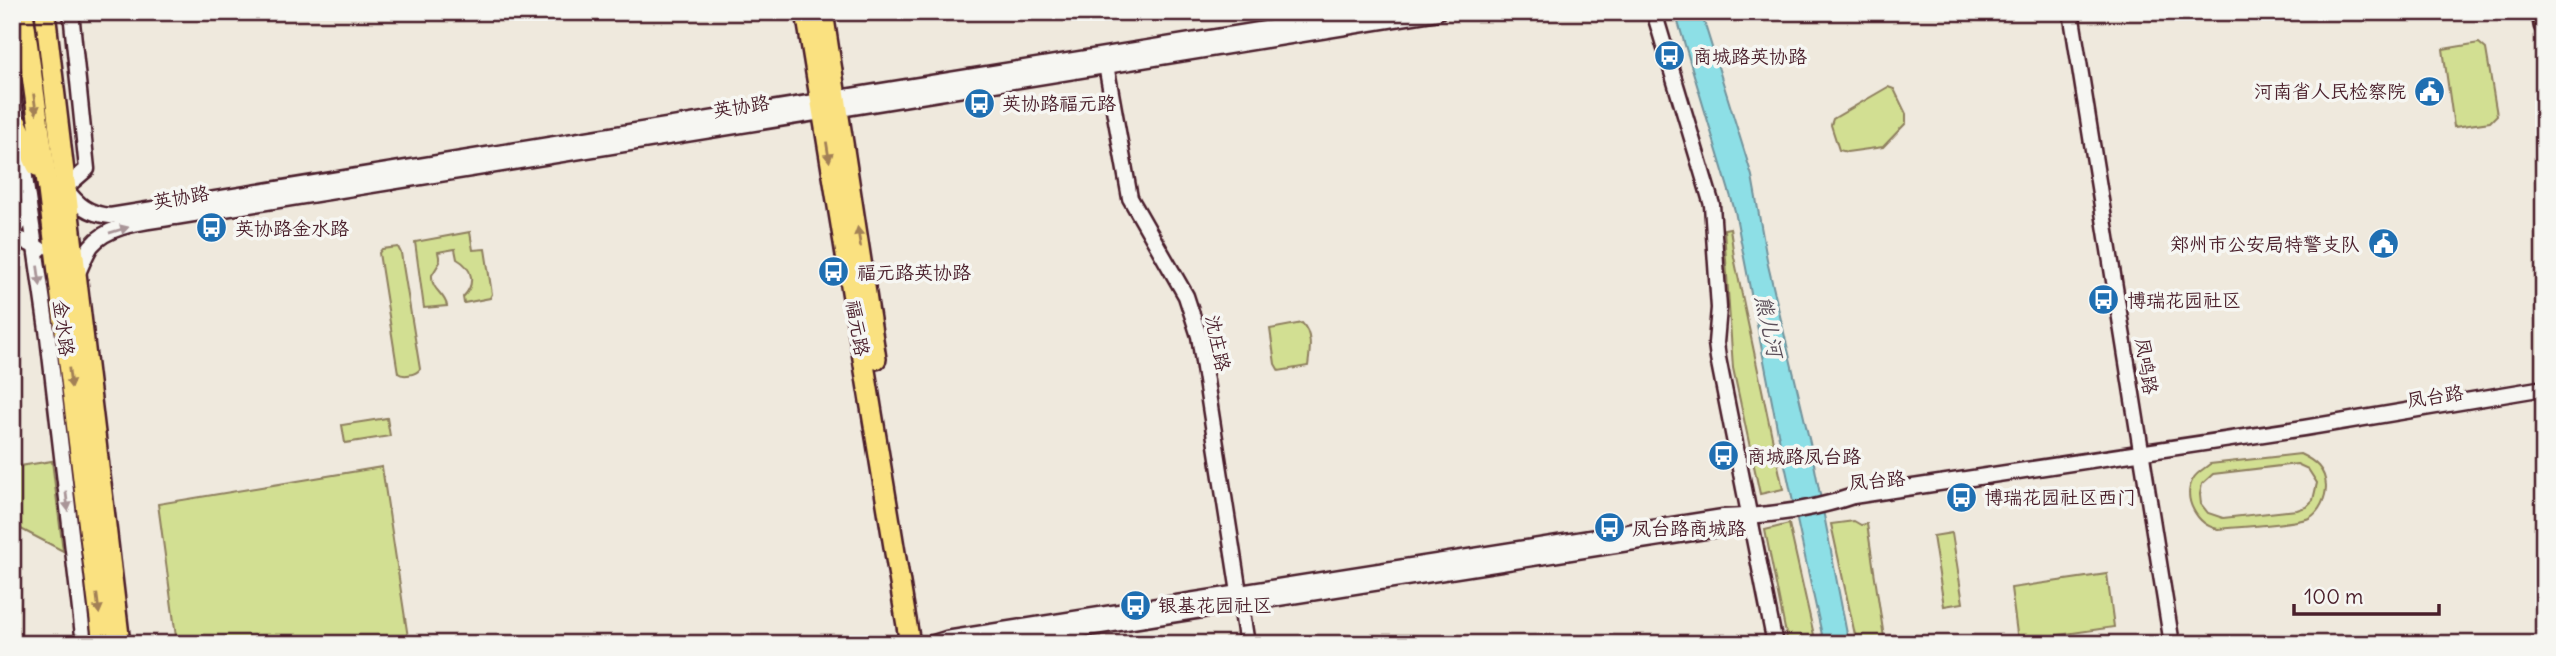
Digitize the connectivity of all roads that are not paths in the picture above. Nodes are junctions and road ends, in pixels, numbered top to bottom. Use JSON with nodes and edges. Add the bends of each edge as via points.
{"nodes":[{"id":1,"x":23,"y":12,"type":"edge"},
{"id":2,"x":45,"y":12,"type":"edge"},
{"id":3,"x":71,"y":12,"type":"edge"},
{"id":4,"x":806,"y":12,"type":"edge"},
{"id":5,"x":823,"y":12,"type":"edge"},
{"id":6,"x":1370,"y":12,"type":"edge"},
{"id":7,"x":1438,"y":12,"type":"edge"},
{"id":8,"x":1654,"y":12,"type":"edge"},
{"id":9,"x":2071,"y":12,"type":"edge"},
{"id":10,"x":2542,"y":12,"type":"edge"},
{"id":11,"x":2544,"y":25,"type":"edge"},
{"id":12,"x":1106,"y":65,"type":"junction"},
{"id":13,"x":12,"y":87,"type":"edge"},
{"id":14,"x":829,"y":105,"type":"junction"},
{"id":15,"x":18,"y":123,"type":"junction"},
{"id":16,"x":56,"y":189,"type":"junction"},
{"id":17,"x":29,"y":203,"type":"junction"},
{"id":18,"x":12,"y":233,"type":"edge"},
{"id":19,"x":12,"y":239,"type":"edge"},
{"id":20,"x":35,"y":245,"type":"junction"},
{"id":21,"x":56,"y":262,"type":"junction"},
{"id":22,"x":76,"y":278,"type":"junction"},
{"id":23,"x":2544,"y":388,"type":"edge"},
{"id":24,"x":2544,"y":398,"type":"edge"},
{"id":25,"x":2142,"y":457,"type":"junction"},
{"id":26,"x":1749,"y":516,"type":"junction"},
{"id":27,"x":1239,"y":598,"type":"junction"},
{"id":28,"x":84,"y":644,"type":"edge"},
{"id":29,"x":103,"y":644,"type":"edge"},
{"id":30,"x":120,"y":644,"type":"edge"},
{"id":31,"x":910,"y":644,"type":"edge"},
{"id":32,"x":922,"y":644,"type":"edge"},
{"id":33,"x":930,"y":644,"type":"edge"},
{"id":34,"x":986,"y":644,"type":"edge"},
{"id":35,"x":1247,"y":644,"type":"edge"},
{"id":36,"x":1775,"y":644,"type":"edge"},
{"id":37,"x":2172,"y":644,"type":"edge"}],
"edges":[{"from":1,"to":16,"type":"main road","name":"金水路","one_way":true},
{"from":2,"to":16,"type":"main road","name":"金水路"},
{"from":3,"to":16,"type":"street","via":[[87,169]]},
{"from":4,"to":14,"type":"main road","name":"福元路"},
{"from":5,"to":14,"type":"main road","name":"福元路"},
{"from":6,"to":14,"type":"street","name":"英协路"},
{"from":7,"to":12,"type":"street","name":"英协路"},
{"from":8,"to":26,"type":"street","via":[[1712,205],[1716,343]]},
{"from":9,"to":25,"type":"street","name":"凤鸣路"},
{"from":10,"to":11,"type":"main road"},
{"from":12,"to":14,"type":"street","name":"英协路"},
{"from":12,"to":27,"type":"street","name":"沈庄路","via":[[1130,198],[1186,296],[1199,336]]},
{"from":13,"to":15,"type":"street"},
{"from":14,"to":16,"type":"street","name":"英协路","via":[[110,216],[97,215]]},
{"from":22,"to":14,"type":"street","name":"英协路","one_way":true,"via":[[91,247],[118,229]]},
{"from":14,"to":31,"type":"main road","name":"福元路","one_way":true},
{"from":32,"to":14,"type":"main road","name":"福元路","one_way":true},
{"from":15,"to":16,"type":"main road"},
{"from":15,"to":17,"type":"street"},
{"from":16,"to":21,"type":"main road","name":"金水路"},
{"from":16,"to":22,"type":"main road","name":"金水路"},
{"from":17,"to":18,"type":"street"},
{"from":17,"to":20,"type":"street"},
{"from":19,"to":20,"type":"street"},
{"from":20,"to":21,"type":"street"},
{"from":20,"to":28,"type":"street","one_way":true},
{"from":21,"to":29,"type":"main road","name":"金水路","one_way":true},
{"from":22,"to":30,"type":"main road","name":"金水路"},
{"from":23,"to":25,"type":"street","name":"凤台路"},
{"from":24,"to":25,"type":"street","name":"凤台路"},
{"from":25,"to":26,"type":"street","name":"凤台路","via":[[1854,505],[1837,502]]},
{"from":25,"to":37,"type":"street","name":"凤鸣路"},
{"from":26,"to":27,"type":"street","name":"凤台路","via":[[1724,528]]},
{"from":26,"to":36,"type":"street"},
{"from":27,"to":33,"type":"street"},
{"from":27,"to":34,"type":"street"},
{"from":27,"to":35,"type":"street","name":"沈庄路"}]}
